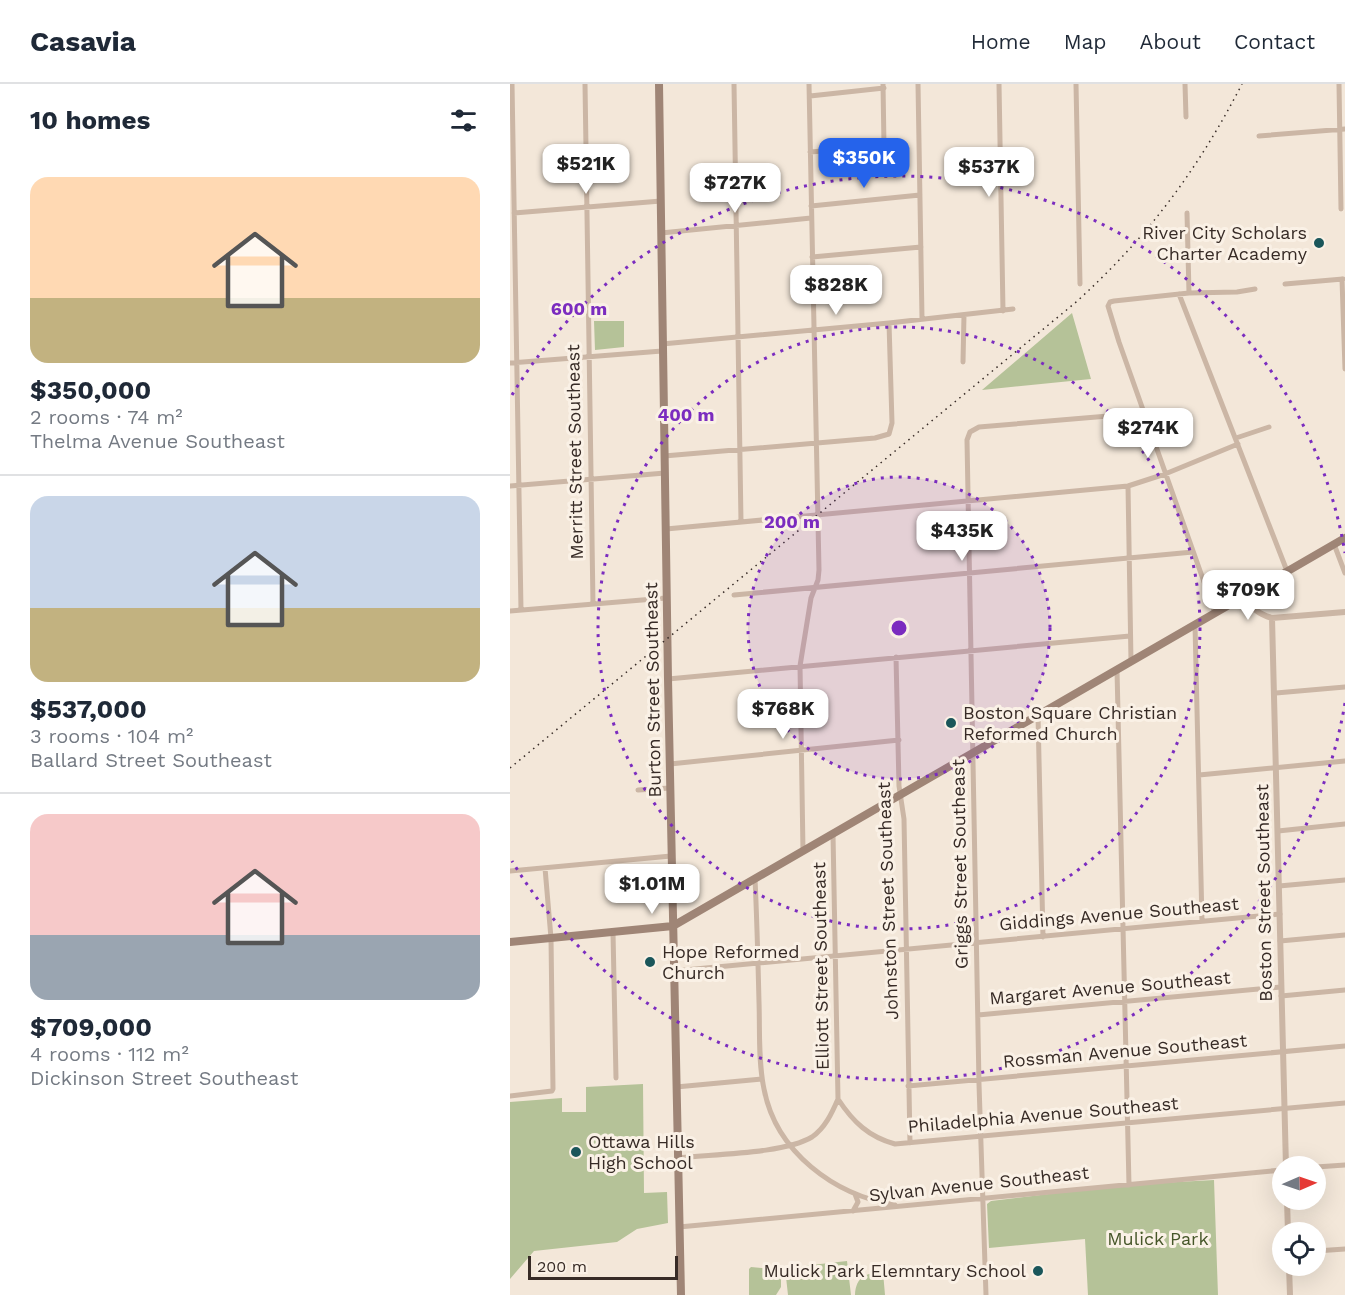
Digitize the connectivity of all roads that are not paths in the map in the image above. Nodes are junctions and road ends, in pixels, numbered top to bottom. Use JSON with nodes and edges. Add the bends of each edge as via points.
{"nodes":[{"id":1,"x":512,"y":84,"type":"edge"},
{"id":2,"x":585,"y":84,"type":"edge"},
{"id":3,"x":658,"y":84,"type":"edge"},
{"id":4,"x":734,"y":84,"type":"edge"},
{"id":5,"x":809,"y":84,"type":"edge"},
{"id":6,"x":918,"y":84,"type":"edge"},
{"id":7,"x":999,"y":84,"type":"edge"},
{"id":8,"x":1076,"y":84,"type":"edge"},
{"id":9,"x":1185,"y":84,"type":"edge"},
{"id":10,"x":1339,"y":84,"type":"edge"},
{"id":11,"x":883,"y":86,"type":"edge"},
{"id":12,"x":810,"y":96,"type":"junction"},
{"id":13,"x":1186,"y":117,"type":"dead end"},
{"id":14,"x":1342,"y":130,"type":"edge"},
{"id":15,"x":1258,"y":136,"type":"dead end"},
{"id":16,"x":810,"y":152,"type":"junction"},
{"id":17,"x":920,"y":195,"type":"junction"},
{"id":18,"x":661,"y":201,"type":"junction"},
{"id":19,"x":811,"y":206,"type":"junction"},
{"id":20,"x":587,"y":207,"type":"junction"},
{"id":21,"x":1341,"y":209,"type":"dead end"},
{"id":22,"x":514,"y":213,"type":"junction"},
{"id":23,"x":1187,"y":213,"type":"dead end"},
{"id":24,"x":812,"y":218,"type":"junction"},
{"id":25,"x":736,"y":226,"type":"junction"},
{"id":26,"x":661,"y":233,"type":"junction"},
{"id":27,"x":921,"y":247,"type":"junction"},
{"id":28,"x":812,"y":257,"type":"junction"},
{"id":29,"x":1344,"y":279,"type":"edge"},
{"id":30,"x":1080,"y":284,"type":"dead end"},
{"id":31,"x":1285,"y":284,"type":"dead end"},
{"id":32,"x":1255,"y":289,"type":"dead end"},
{"id":33,"x":1189,"y":293,"type":"junction"},
{"id":34,"x":1179,"y":294,"type":"junction"},
{"id":35,"x":1013,"y":309,"type":"dead end"},
{"id":36,"x":1003,"y":311,"type":"junction"},
{"id":37,"x":964,"y":315,"type":"junction"},
{"id":38,"x":922,"y":318,"type":"junction"},
{"id":39,"x":889,"y":323,"type":"junction"},
{"id":40,"x":815,"y":330,"type":"junction"},
{"id":41,"x":738,"y":337,"type":"junction"},
{"id":42,"x":662,"y":347,"type":"junction"},
{"id":43,"x":589,"y":357,"type":"junction"},
{"id":44,"x":963,"y":362,"type":"dead end"},
{"id":45,"x":510,"y":363,"type":"edge"},
{"id":46,"x":517,"y":363,"type":"junction"},
{"id":47,"x":1345,"y":369,"type":"edge"},
{"id":48,"x":1144,"y":413,"type":"junction"},
{"id":49,"x":1269,"y":427,"type":"dead end"},
{"id":50,"x":1237,"y":441,"type":"junction"},
{"id":51,"x":816,"y":442,"type":"junction"},
{"id":52,"x":740,"y":450,"type":"junction"},
{"id":53,"x":664,"y":456,"type":"junction"},
{"id":54,"x":665,"y":473,"type":"junction"},
{"id":55,"x":1165,"y":474,"type":"junction"},
{"id":56,"x":591,"y":479,"type":"junction"},
{"id":57,"x":519,"y":485,"type":"junction"},
{"id":58,"x":510,"y":486,"type":"edge"},
{"id":59,"x":1128,"y":486,"type":"junction"},
{"id":60,"x":969,"y":501,"type":"junction"},
{"id":61,"x":818,"y":514,"type":"junction"},
{"id":62,"x":741,"y":522,"type":"junction"},
{"id":63,"x":666,"y":530,"type":"junction"},
{"id":64,"x":1345,"y":538,"type":"edge"},
{"id":65,"x":1334,"y":544,"type":"junction"},
{"id":66,"x":1192,"y":552,"type":"junction"},
{"id":67,"x":1130,"y":559,"type":"junction"},
{"id":68,"x":1287,"y":571,"type":"junction"},
{"id":69,"x":969,"y":573,"type":"junction"},
{"id":70,"x":1345,"y":573,"type":"edge"},
{"id":71,"x":814,"y":588,"type":"junction"},
{"id":72,"x":734,"y":595,"type":"dead end"},
{"id":73,"x":1245,"y":596,"type":"junction"},
{"id":74,"x":666,"y":598,"type":"junction"},
{"id":75,"x":592,"y":604,"type":"junction"},
{"id":76,"x":521,"y":610,"type":"junction"},
{"id":77,"x":510,"y":611,"type":"edge"},
{"id":78,"x":1345,"y":612,"type":"edge"},
{"id":79,"x":1215,"y":613,"type":"junction"},
{"id":80,"x":1272,"y":618,"type":"junction"},
{"id":81,"x":1195,"y":625,"type":"junction"},
{"id":82,"x":1130,"y":636,"type":"junction"},
{"id":83,"x":972,"y":650,"type":"junction"},
{"id":84,"x":897,"y":657,"type":"junction"},
{"id":85,"x":1131,"y":661,"type":"junction"},
{"id":86,"x":800,"y":666,"type":"junction"},
{"id":87,"x":1117,"y":670,"type":"junction"},
{"id":88,"x":668,"y":678,"type":"junction"},
{"id":89,"x":1345,"y":687,"type":"edge"},
{"id":90,"x":1275,"y":693,"type":"junction"},
{"id":91,"x":1038,"y":715,"type":"junction"},
{"id":92,"x":898,"y":740,"type":"junction"},
{"id":93,"x":802,"y":750,"type":"junction"},
{"id":94,"x":972,"y":754,"type":"junction"},
{"id":95,"x":1345,"y":761,"type":"edge"},
{"id":96,"x":670,"y":764,"type":"junction"},
{"id":97,"x":1277,"y":768,"type":"junction"},
{"id":98,"x":1199,"y":775,"type":"junction"},
{"id":99,"x":1119,"y":780,"type":"junction"},
{"id":100,"x":1127,"y":780,"type":"dead end"},
{"id":101,"x":670,"y":788,"type":"junction"},
{"id":102,"x":638,"y":790,"type":"dead end"},
{"id":103,"x":901,"y":795,"type":"junction"},
{"id":104,"x":1345,"y":824,"type":"edge"},
{"id":105,"x":1278,"y":831,"type":"junction"},
{"id":106,"x":832,"y":834,"type":"junction"},
{"id":107,"x":803,"y":850,"type":"junction"},
{"id":108,"x":672,"y":856,"type":"junction"},
{"id":109,"x":545,"y":868,"type":"junction"},
{"id":110,"x":510,"y":871,"type":"edge"},
{"id":111,"x":755,"y":879,"type":"junction"},
{"id":112,"x":1345,"y":880,"type":"edge"},
{"id":113,"x":1279,"y":886,"type":"junction"},
{"id":114,"x":1280,"y":914,"type":"junction"},
{"id":115,"x":1202,"y":921,"type":"junction"},
{"id":116,"x":673,"y":926,"type":"junction"},
{"id":117,"x":1123,"y":929,"type":"junction"},
{"id":118,"x":613,"y":932,"type":"junction"},
{"id":119,"x":1345,"y":935,"type":"edge"},
{"id":120,"x":1043,"y":937,"type":"junction"},
{"id":121,"x":551,"y":938,"type":"junction"},
{"id":122,"x":1280,"y":941,"type":"junction"},
{"id":123,"x":510,"y":942,"type":"edge"},
{"id":124,"x":978,"y":942,"type":"junction"},
{"id":125,"x":907,"y":949,"type":"junction"},
{"id":126,"x":836,"y":955,"type":"junction"},
{"id":127,"x":758,"y":963,"type":"junction"},
{"id":128,"x":674,"y":971,"type":"junction"},
{"id":129,"x":1281,"y":987,"type":"junction"},
{"id":130,"x":1345,"y":990,"type":"edge"},
{"id":131,"x":1281,"y":996,"type":"junction"},
{"id":132,"x":1124,"y":1001,"type":"junction"},
{"id":133,"x":978,"y":1015,"type":"junction"},
{"id":134,"x":1345,"y":1046,"type":"edge"},
{"id":135,"x":1282,"y":1051,"type":"junction"},
{"id":136,"x":1126,"y":1066,"type":"junction"},
{"id":137,"x":616,"y":1078,"type":"dead end"},
{"id":138,"x":762,"y":1079,"type":"junction"},
{"id":139,"x":979,"y":1079,"type":"junction"},
{"id":140,"x":908,"y":1086,"type":"junction"},
{"id":141,"x":676,"y":1087,"type":"junction"},
{"id":142,"x":510,"y":1096,"type":"edge"},
{"id":143,"x":838,"y":1099,"type":"junction"},
{"id":144,"x":1345,"y":1103,"type":"edge"},
{"id":145,"x":1284,"y":1108,"type":"junction"},
{"id":146,"x":1126,"y":1122,"type":"junction"},
{"id":147,"x":981,"y":1137,"type":"junction"},
{"id":148,"x":910,"y":1143,"type":"junction"},
{"id":149,"x":789,"y":1146,"type":"junction"},
{"id":150,"x":1286,"y":1156,"type":"edge"},
{"id":151,"x":677,"y":1158,"type":"junction"},
{"id":152,"x":1345,"y":1165,"type":"edge"},
{"id":153,"x":1326,"y":1166,"type":"edge"},
{"id":154,"x":1272,"y":1171,"type":"edge"},
{"id":155,"x":1129,"y":1185,"type":"junction"},
{"id":156,"x":855,"y":1194,"type":"junction"},
{"id":157,"x":983,"y":1198,"type":"junction"},
{"id":158,"x":904,"y":1207,"type":"junction"},
{"id":159,"x":854,"y":1211,"type":"junction"},
{"id":160,"x":679,"y":1227,"type":"junction"},
{"id":161,"x":1345,"y":1249,"type":"edge"},
{"id":162,"x":1326,"y":1250,"type":"edge"},
{"id":163,"x":1289,"y":1276,"type":"edge"},
{"id":164,"x":681,"y":1295,"type":"edge"},
{"id":165,"x":986,"y":1295,"type":"edge"},
{"id":166,"x":1290,"y":1295,"type":"edge"}],
"edges":[{"from":1,"to":22,"type":"street"},
{"from":2,"to":20,"type":"street","name":"Merritt Street Southeast"},
{"from":3,"to":18,"type":"main road","name":"Burton Street Southeast"},
{"from":4,"to":25,"type":"street"},
{"from":5,"to":12,"type":"street","name":"Elliott Street Southeast"},
{"from":6,"to":17,"type":"street"},
{"from":7,"to":36,"type":"street"},
{"from":8,"to":30,"type":"street"},
{"from":9,"to":13,"type":"street"},
{"from":10,"to":14,"type":"street"},
{"from":11,"to":12,"type":"street"},
{"from":11,"to":16,"type":"street","via":[[884,146]]},
{"from":12,"to":16,"type":"street","name":"Elliott Street Southeast"},
{"from":14,"to":15,"type":"street"},
{"from":14,"to":21,"type":"street"},
{"from":16,"to":19,"type":"street","name":"Elliott Street Southeast"},
{"from":17,"to":19,"type":"street"},
{"from":17,"to":27,"type":"street"},
{"from":18,"to":20,"type":"street"},
{"from":18,"to":26,"type":"main road","name":"Burton Street Southeast"},
{"from":19,"to":24,"type":"street","name":"Elliott Street Southeast"},
{"from":20,"to":22,"type":"street"},
{"from":20,"to":43,"type":"street","name":"Merritt Street Southeast"},
{"from":22,"to":46,"type":"street"},
{"from":23,"to":33,"type":"street"},
{"from":24,"to":25,"type":"street"},
{"from":24,"to":28,"type":"street","name":"Elliott Street Southeast"},
{"from":25,"to":26,"type":"street"},
{"from":25,"to":41,"type":"street"},
{"from":26,"to":42,"type":"main road","name":"Burton Street Southeast"},
{"from":27,"to":28,"type":"street"},
{"from":27,"to":38,"type":"street"},
{"from":28,"to":40,"type":"street","name":"Elliott Street Southeast"},
{"from":29,"to":31,"type":"street"},
{"from":29,"to":47,"type":"street"},
{"from":32,"to":33,"type":"street"},
{"from":33,"to":34,"type":"street"},
{"from":34,"to":48,"type":"street","via":[[1109,304]]},
{"from":34,"to":50,"type":"street"},
{"from":35,"to":36,"type":"street"},
{"from":36,"to":37,"type":"street"},
{"from":37,"to":38,"type":"street"},
{"from":37,"to":44,"type":"street"},
{"from":38,"to":39,"type":"street"},
{"from":39,"to":40,"type":"street"},
{"from":39,"to":51,"type":"street","via":[[889,434]]},
{"from":40,"to":41,"type":"street"},
{"from":40,"to":51,"type":"street","name":"Elliott Street Southeast"},
{"from":41,"to":42,"type":"street"},
{"from":41,"to":52,"type":"street"},
{"from":42,"to":43,"type":"street"},
{"from":42,"to":53,"type":"main road","name":"Burton Street Southeast"},
{"from":43,"to":46,"type":"street"},
{"from":43,"to":56,"type":"street","name":"Merritt Street Southeast"},
{"from":45,"to":46,"type":"street"},
{"from":46,"to":57,"type":"street"},
{"from":48,"to":55,"type":"street"},
{"from":48,"to":60,"type":"street","name":"Griggs Street Southeast","via":[[979,427],[969,432]]},
{"from":49,"to":50,"type":"street"},
{"from":50,"to":55,"type":"street"},
{"from":50,"to":68,"type":"street"},
{"from":51,"to":52,"type":"street"},
{"from":51,"to":61,"type":"street","name":"Elliott Street Southeast"},
{"from":52,"to":53,"type":"street"},
{"from":52,"to":62,"type":"street"},
{"from":53,"to":54,"type":"main road","name":"Burton Street Southeast"},
{"from":54,"to":56,"type":"street"},
{"from":54,"to":63,"type":"main road","name":"Burton Street Southeast"},
{"from":55,"to":59,"type":"street"},
{"from":55,"to":66,"type":"street"},
{"from":56,"to":57,"type":"street"},
{"from":56,"to":75,"type":"street","name":"Merritt Street Southeast"},
{"from":57,"to":58,"type":"street"},
{"from":57,"to":76,"type":"street"},
{"from":59,"to":60,"type":"street"},
{"from":59,"to":67,"type":"street"},
{"from":60,"to":61,"type":"street"},
{"from":60,"to":69,"type":"street","name":"Griggs Street Southeast"},
{"from":61,"to":62,"type":"street"},
{"from":61,"to":71,"type":"street","name":"Elliott Street Southeast","via":[[819,570]]},
{"from":62,"to":63,"type":"street"},
{"from":63,"to":74,"type":"main road","name":"Burton Street Southeast"},
{"from":64,"to":65,"type":"main road"},
{"from":65,"to":68,"type":"main road"},
{"from":65,"to":70,"type":"street"},
{"from":66,"to":67,"type":"street"},
{"from":66,"to":79,"type":"street"},
{"from":67,"to":69,"type":"street"},
{"from":67,"to":82,"type":"street"},
{"from":68,"to":73,"type":"main road"},
{"from":69,"to":71,"type":"street"},
{"from":69,"to":83,"type":"street","name":"Griggs Street Southeast"},
{"from":71,"to":72,"type":"street"},
{"from":71,"to":86,"type":"street","name":"Elliott Street Southeast"},
{"from":73,"to":79,"type":"main road"},
{"from":73,"to":80,"type":"street","via":[[1260,615]]},
{"from":74,"to":75,"type":"street"},
{"from":74,"to":88,"type":"main road","name":"Burton Street Southeast"},
{"from":75,"to":76,"type":"street"},
{"from":76,"to":77,"type":"street"},
{"from":78,"to":80,"type":"street"},
{"from":79,"to":81,"type":"main road"},
{"from":80,"to":90,"type":"street","name":"Boston Street Southeast"},
{"from":81,"to":85,"type":"main road"},
{"from":81,"to":98,"type":"street"},
{"from":82,"to":83,"type":"street"},
{"from":82,"to":85,"type":"street"},
{"from":83,"to":84,"type":"street"},
{"from":83,"to":94,"type":"street","name":"Griggs Street Southeast"},
{"from":84,"to":86,"type":"street"},
{"from":84,"to":92,"type":"street","name":"Johnston Street Southeast"},
{"from":85,"to":87,"type":"main road"},
{"from":86,"to":88,"type":"street"},
{"from":86,"to":93,"type":"street","name":"Elliott Street Southeast"},
{"from":87,"to":91,"type":"main road"},
{"from":87,"to":99,"type":"street"},
{"from":88,"to":96,"type":"main road","name":"Burton Street Southeast"},
{"from":89,"to":90,"type":"street"},
{"from":90,"to":97,"type":"street","name":"Boston Street Southeast"},
{"from":91,"to":94,"type":"main road"},
{"from":91,"to":120,"type":"street"},
{"from":92,"to":93,"type":"street"},
{"from":92,"to":103,"type":"street","name":"Johnston Street Southeast"},
{"from":93,"to":96,"type":"street"},
{"from":93,"to":107,"type":"street","name":"Elliott Street Southeast"},
{"from":94,"to":103,"type":"main road"},
{"from":94,"to":124,"type":"street","name":"Griggs Street Southeast"},
{"from":95,"to":97,"type":"street"},
{"from":96,"to":101,"type":"main road","name":"Burton Street Southeast"},
{"from":97,"to":98,"type":"street"},
{"from":97,"to":105,"type":"street","name":"Boston Street Southeast"},
{"from":98,"to":115,"type":"street"},
{"from":99,"to":100,"type":"street"},
{"from":99,"to":117,"type":"street"},
{"from":101,"to":102,"type":"street"},
{"from":101,"to":108,"type":"main road","name":"Burton Street Southeast"},
{"from":103,"to":106,"type":"main road"},
{"from":103,"to":125,"type":"street","name":"Johnston Street Southeast"},
{"from":104,"to":105,"type":"street"},
{"from":105,"to":113,"type":"street","name":"Boston Street Southeast"},
{"from":106,"to":107,"type":"main road"},
{"from":106,"to":126,"type":"street","name":"Elliott Street Southeast"},
{"from":107,"to":111,"type":"main road"},
{"from":108,"to":109,"type":"street"},
{"from":108,"to":116,"type":"main road","name":"Burton Street Southeast"},
{"from":109,"to":110,"type":"street"},
{"from":109,"to":121,"type":"street"},
{"from":111,"to":116,"type":"main road"},
{"from":111,"to":127,"type":"street"},
{"from":112,"to":113,"type":"street"},
{"from":113,"to":114,"type":"street","name":"Boston Street Southeast"},
{"from":114,"to":115,"type":"street","name":"Giddings Avenue Southeast"},
{"from":114,"to":122,"type":"street","name":"Boston Street Southeast"},
{"from":115,"to":117,"type":"street","name":"Giddings Avenue Southeast"},
{"from":116,"to":118,"type":"main road"},
{"from":116,"to":128,"type":"main road","name":"Burton Street Southeast"},
{"from":117,"to":120,"type":"street","name":"Giddings Avenue Southeast"},
{"from":117,"to":132,"type":"street"},
{"from":118,"to":121,"type":"main road"},
{"from":118,"to":137,"type":"street"},
{"from":119,"to":122,"type":"street"},
{"from":120,"to":124,"type":"street","name":"Giddings Avenue Southeast"},
{"from":121,"to":123,"type":"main road"},
{"from":121,"to":142,"type":"street","via":[[553,1089]]},
{"from":122,"to":129,"type":"street","name":"Boston Street Southeast"},
{"from":124,"to":125,"type":"street","name":"Giddings Avenue Southeast"},
{"from":124,"to":133,"type":"street","name":"Griggs Street Southeast"},
{"from":125,"to":126,"type":"street","name":"Giddings Avenue Southeast"},
{"from":125,"to":140,"type":"street","name":"Johnston Street Southeast"},
{"from":126,"to":127,"type":"street","name":"Giddings Avenue Southeast"},
{"from":126,"to":143,"type":"street","name":"Elliott Street Southeast"},
{"from":127,"to":128,"type":"street","name":"Giddings Avenue Southeast"},
{"from":127,"to":138,"type":"street"},
{"from":128,"to":141,"type":"main road","name":"Burton Street Southeast"},
{"from":129,"to":131,"type":"street","name":"Boston Street Southeast"},
{"from":129,"to":132,"type":"street","name":"Margaret Avenue Southeast"},
{"from":130,"to":131,"type":"street"},
{"from":131,"to":135,"type":"street","name":"Boston Street Southeast"},
{"from":132,"to":133,"type":"street","name":"Margaret Avenue Southeast"},
{"from":132,"to":136,"type":"street"},
{"from":133,"to":139,"type":"street","name":"Griggs Street Southeast"},
{"from":134,"to":135,"type":"street","name":"Rossman Avenue Southeast"},
{"from":135,"to":136,"type":"street","name":"Rossman Avenue Southeast"},
{"from":135,"to":145,"type":"street","name":"Boston Street Southeast"},
{"from":136,"to":139,"type":"street","name":"Rossman Avenue Southeast"},
{"from":136,"to":146,"type":"street"},
{"from":138,"to":141,"type":"street"},
{"from":138,"to":149,"type":"street","via":[[772,1113]]},
{"from":139,"to":140,"type":"street","name":"Rossman Avenue Southeast"},
{"from":139,"to":147,"type":"street","name":"Griggs Street Southeast"},
{"from":140,"to":148,"type":"street","name":"Johnston Street Southeast"},
{"from":141,"to":151,"type":"main road","name":"Burton Street Southeast"},
{"from":143,"to":148,"type":"street","name":"Philadelphia Avenue Southeast","via":[[871,1135],[895,1144]]},
{"from":143,"to":149,"type":"street","via":[[822,1128]]},
{"from":144,"to":145,"type":"street","name":"Philadelphia Avenue Southeast"},
{"from":145,"to":146,"type":"street","name":"Philadelphia Avenue Southeast"},
{"from":145,"to":150,"type":"street","name":"Boston Street Southeast"},
{"from":146,"to":147,"type":"street","name":"Philadelphia Avenue Southeast"},
{"from":146,"to":155,"type":"street"},
{"from":147,"to":148,"type":"street","name":"Philadelphia Avenue Southeast"},
{"from":147,"to":157,"type":"street","name":"Griggs Street Southeast"},
{"from":149,"to":151,"type":"street"},
{"from":149,"to":156,"type":"street","via":[[822,1176]]},
{"from":151,"to":160,"type":"main road","name":"Burton Street Southeast"},
{"from":152,"to":153,"type":"street"},
{"from":154,"to":155,"type":"street","name":"Sylvan Avenue Southeast"},
{"from":155,"to":157,"type":"street","name":"Sylvan Avenue Southeast"},
{"from":156,"to":158,"type":"street"},
{"from":156,"to":159,"type":"street","via":[[858,1202]]},
{"from":157,"to":158,"type":"street","name":"Sylvan Avenue Southeast"},
{"from":157,"to":165,"type":"street","name":"Griggs Street Southeast"},
{"from":158,"to":159,"type":"street","name":"Sylvan Avenue Southeast"},
{"from":159,"to":160,"type":"street","name":"Sylvan Avenue Southeast"},
{"from":160,"to":164,"type":"main road","name":"Burton Street Southeast"},
{"from":161,"to":162,"type":"street"},
{"from":163,"to":166,"type":"street"}]}
